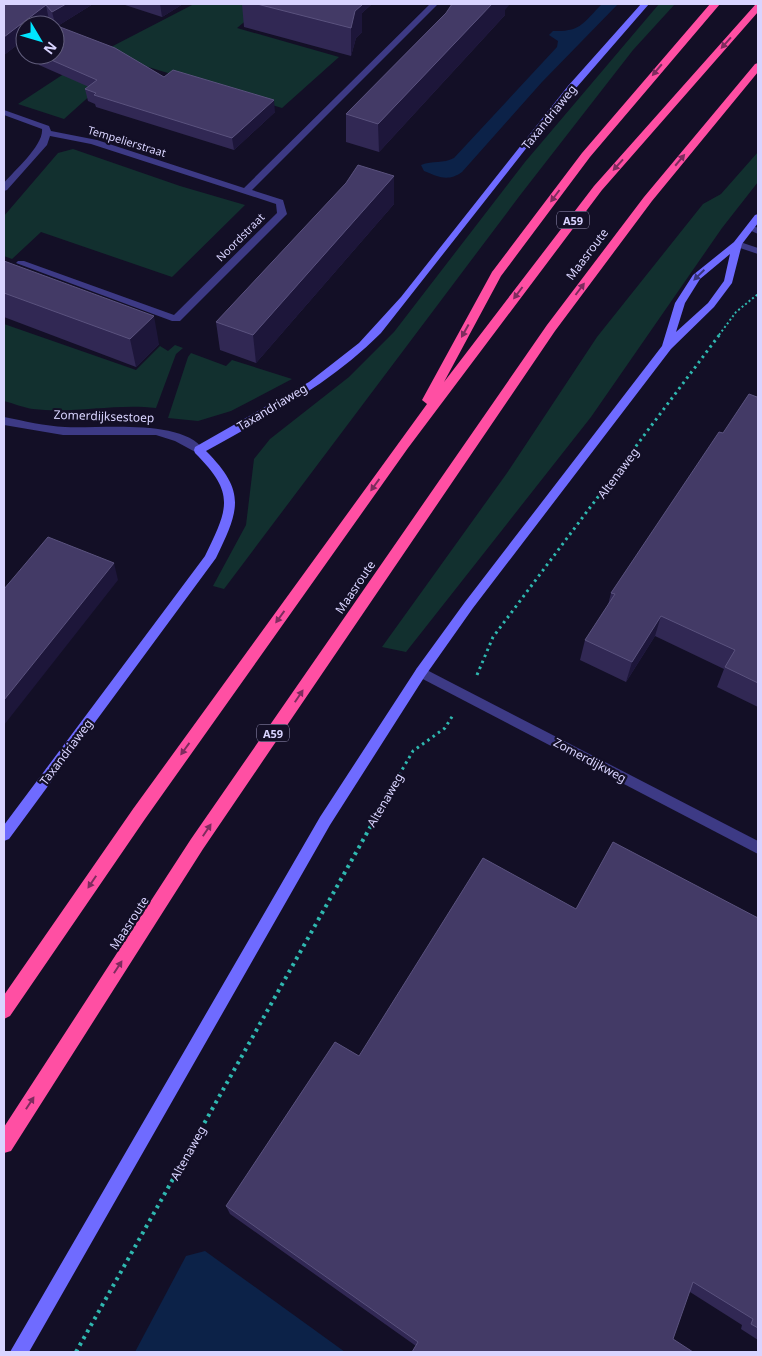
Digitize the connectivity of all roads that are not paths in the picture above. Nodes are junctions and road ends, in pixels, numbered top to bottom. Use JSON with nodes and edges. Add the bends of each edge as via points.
{"nodes":[{"id":1,"x":434,"y":4,"type":"edge"},
{"id":2,"x":645,"y":4,"type":"edge"},
{"id":3,"x":715,"y":4,"type":"edge"},
{"id":4,"x":758,"y":7,"type":"edge"},
{"id":5,"x":758,"y":66,"type":"edge"},
{"id":6,"x":4,"y":112,"type":"edge"},
{"id":7,"x":47,"y":133,"type":"junction"},
{"id":8,"x":4,"y":188,"type":"edge"},
{"id":9,"x":247,"y":190,"type":"junction"},
{"id":10,"x":758,"y":217,"type":"edge"},
{"id":11,"x":754,"y":229,"type":"edge"},
{"id":12,"x":737,"y":244,"type":"junction"},
{"id":13,"x":758,"y":251,"type":"edge"},
{"id":14,"x":20,"y":263,"type":"dead end"},
{"id":15,"x":668,"y":347,"type":"junction"},
{"id":16,"x":4,"y":421,"type":"edge"},
{"id":17,"x":403,"y":446,"type":"junction"},
{"id":18,"x":199,"y":450,"type":"junction"},
{"id":19,"x":421,"y":672,"type":"junction"},
{"id":20,"x":4,"y":835,"type":"edge"},
{"id":21,"x":758,"y":848,"type":"edge"},
{"id":22,"x":4,"y":1010,"type":"edge"},
{"id":23,"x":4,"y":1144,"type":"edge"},
{"id":24,"x":19,"y":1352,"type":"edge"}],
"edges":[{"from":1,"to":9,"type":"street"},
{"from":2,"to":18,"type":"main road","name":"Taxandriaweg","via":[[511,163],[377,332],[346,361],[295,395]]},
{"from":3,"to":17,"type":"highway","number":"A59","one_way":true,"via":[[586,155],[496,275]]},
{"from":4,"to":17,"type":"highway","number":"A59","one_way":true,"via":[[598,188]]},
{"from":23,"to":5,"type":"highway","name":"Maasroute","number":"A59","one_way":true,"via":[[198,844],[550,328],[648,199]]},
{"from":6,"to":7,"type":"street","name":"Tempelierstraat","via":[[40,124]]},
{"from":7,"to":8,"type":"street","via":[[44,143]]},
{"from":7,"to":9,"type":"street","name":"Tempelierstraat","via":[[94,142]]},
{"from":9,"to":14,"type":"street","name":"Noordstraat","via":[[280,202],[282,214],[176,319]]},
{"from":10,"to":11,"type":"main road"},
{"from":11,"to":12,"type":"main road"},
{"from":12,"to":13,"type":"street"},
{"from":12,"to":15,"type":"main road","via":[[729,281],[711,305]]},
{"from":12,"to":15,"type":"main road","one_way":true,"via":[[696,277],[680,303]]},
{"from":15,"to":19,"type":"main road"},
{"from":16,"to":18,"type":"street","name":"Zomerdijksestoep","via":[[63,431],[156,431],[179,438]]},
{"from":17,"to":22,"type":"highway","number":"A59","one_way":true,"via":[[139,814]]},
{"from":18,"to":20,"type":"main road","name":"Taxandriaweg","via":[[219,468],[229,485],[231,500],[226,526],[210,558]]},
{"from":19,"to":21,"type":"street","name":"Zomerdijkweg"},
{"from":19,"to":24,"type":"main road","via":[[325,821]]}]}
